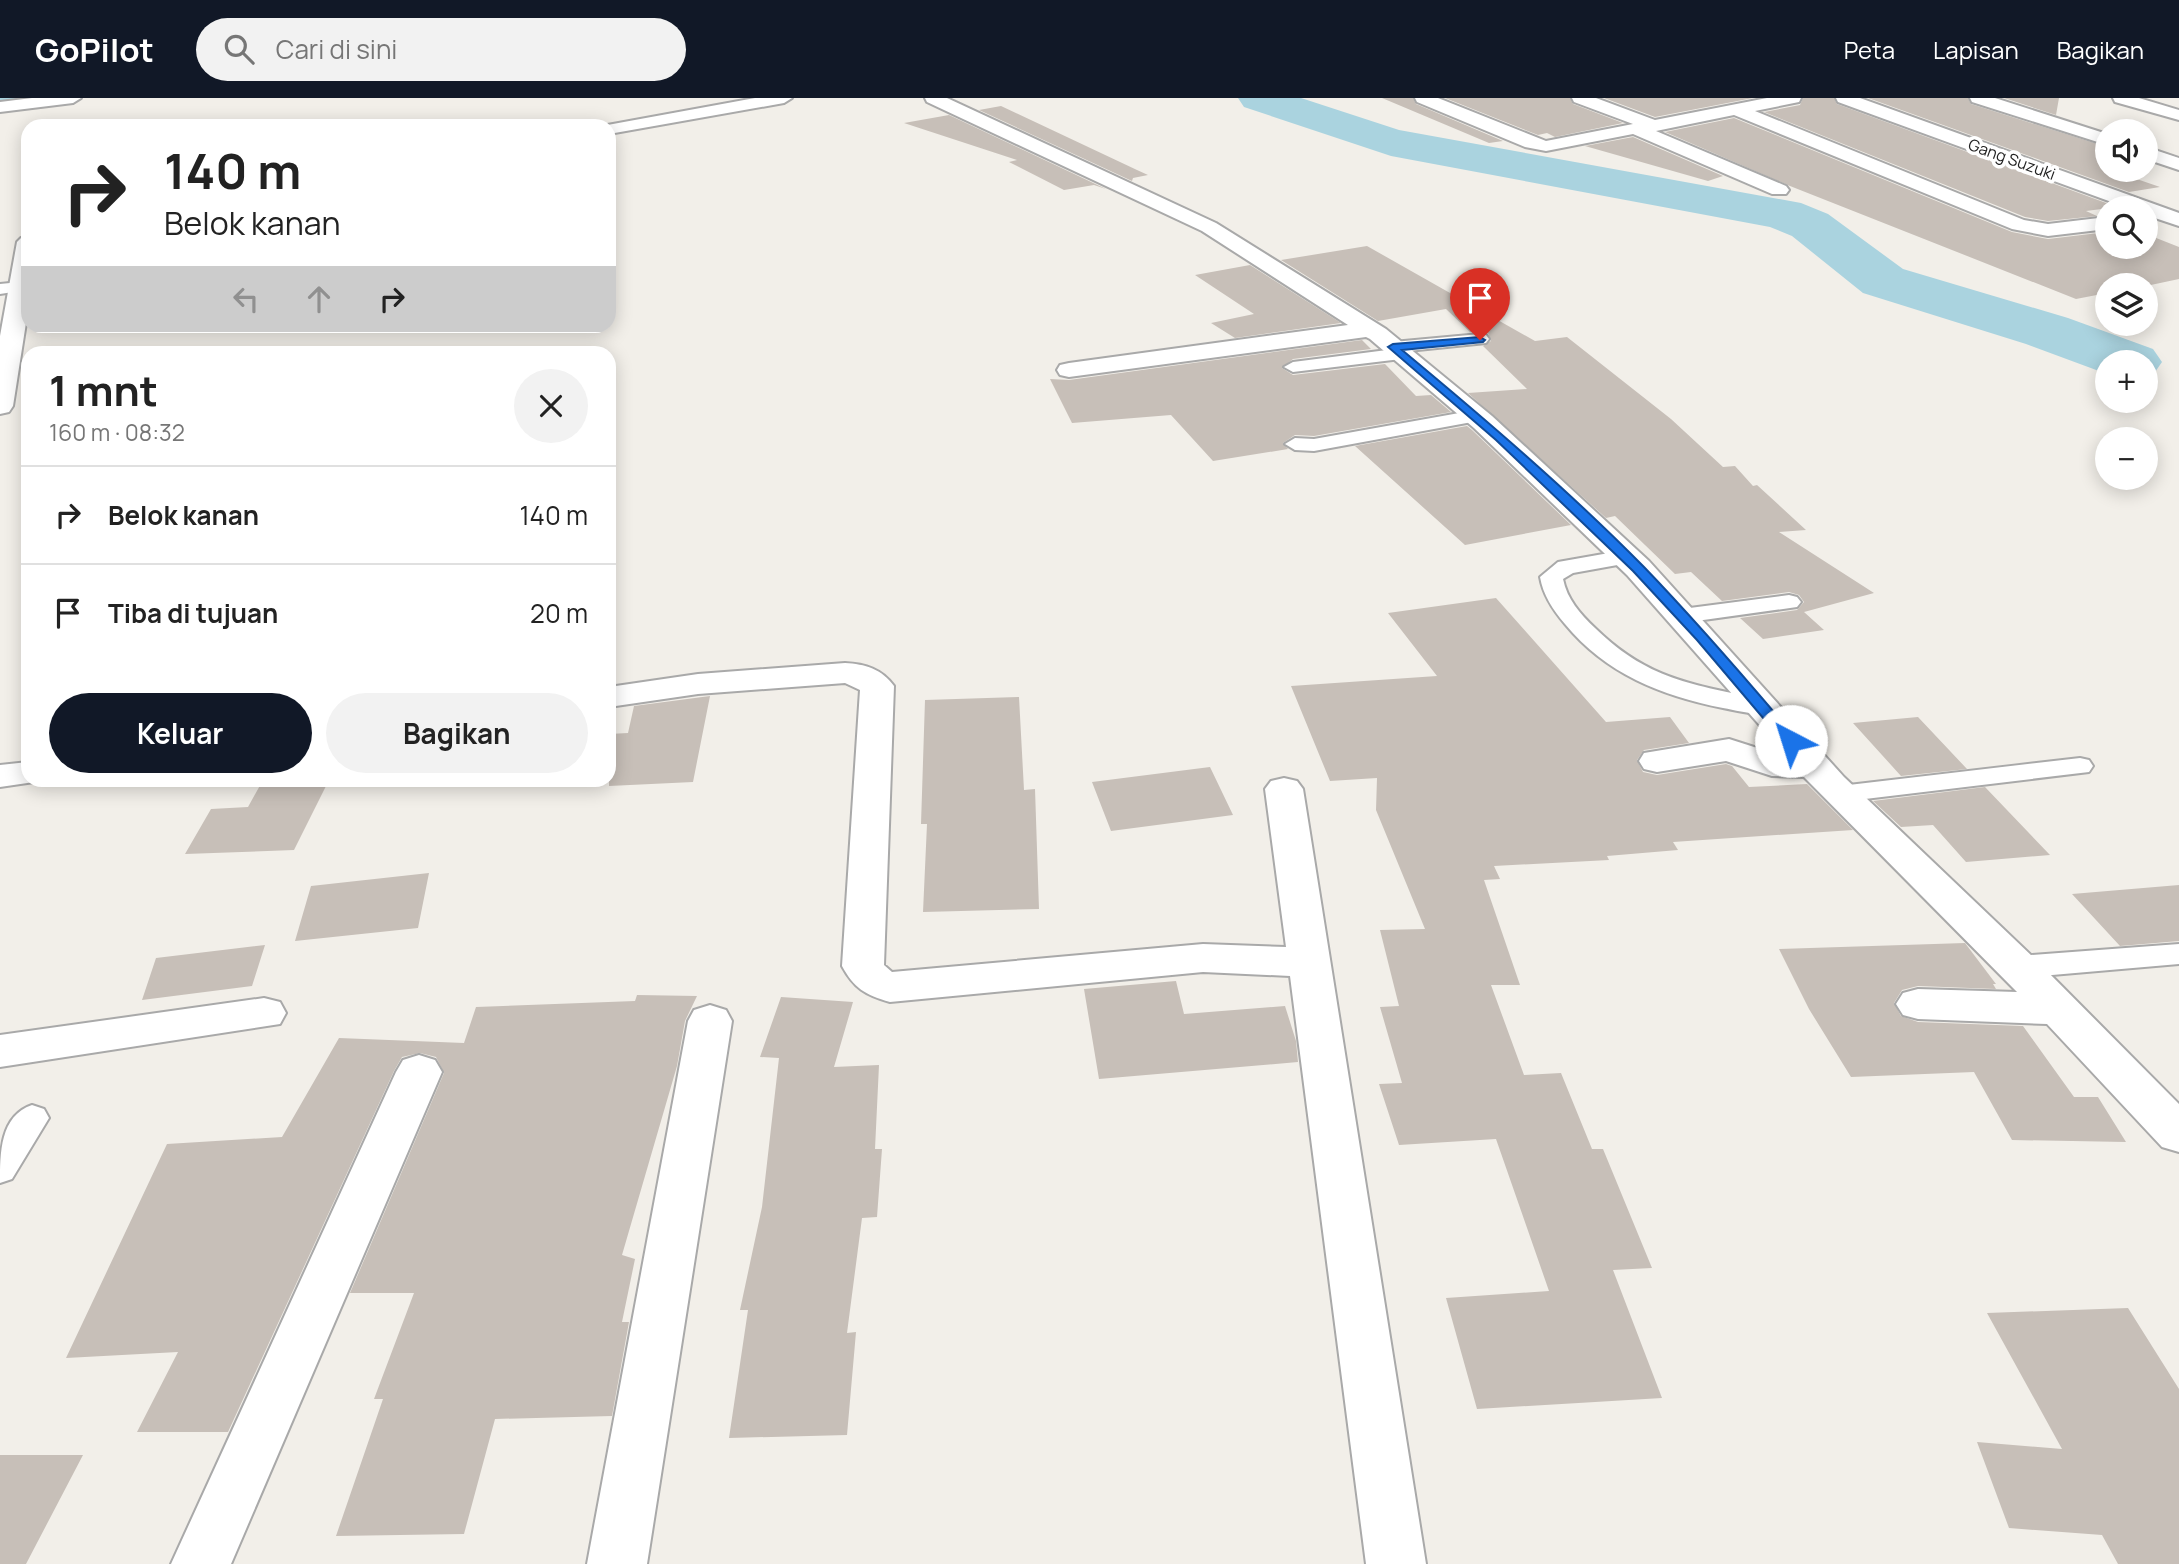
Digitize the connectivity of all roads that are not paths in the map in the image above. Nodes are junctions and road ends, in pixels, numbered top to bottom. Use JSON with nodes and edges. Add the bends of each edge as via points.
{"nodes":[{"id":1,"x":73,"y":98,"type":"edge"},
{"id":2,"x":784,"y":98,"type":"edge"},
{"id":3,"x":933,"y":98,"type":"edge"},
{"id":4,"x":1423,"y":98,"type":"edge"},
{"id":5,"x":1580,"y":98,"type":"edge"},
{"id":6,"x":1794,"y":98,"type":"edge"},
{"id":7,"x":1844,"y":98,"type":"edge"},
{"id":8,"x":1978,"y":98,"type":"edge"},
{"id":9,"x":2121,"y":98,"type":"edge"},
{"id":10,"x":47,"y":104,"type":"edge"},
{"id":11,"x":1735,"y":105,"type":"edge"},
{"id":12,"x":0,"y":107,"type":"edge"},
{"id":13,"x":2179,"y":115,"type":"edge"},
{"id":14,"x":616,"y":128,"type":"edge"},
{"id":15,"x":1647,"y":128,"type":"junction"},
{"id":16,"x":2095,"y":136,"type":"edge"},
{"id":17,"x":2158,"y":157,"type":"edge"},
{"id":18,"x":2179,"y":164,"type":"edge"},
{"id":19,"x":1779,"y":190,"type":"dead end"},
{"id":20,"x":2167,"y":216,"type":"edge"},
{"id":21,"x":2095,"y":224,"type":"edge"},
{"id":22,"x":21,"y":238,"type":"edge"},
{"id":23,"x":10,"y":288,"type":"edge"},
{"id":24,"x":1480,"y":340,"type":"dead end"},
{"id":25,"x":1388,"y":344,"type":"junction"},
{"id":26,"x":1293,"y":367,"type":"dead end"},
{"id":27,"x":1069,"y":370,"type":"dead end"},
{"id":28,"x":0,"y":406,"type":"edge"},
{"id":29,"x":1476,"y":416,"type":"junction"},
{"id":30,"x":1295,"y":444,"type":"dead end"},
{"id":31,"x":1626,"y":557,"type":"junction"},
{"id":32,"x":1789,"y":602,"type":"dead end"},
{"id":33,"x":1682,"y":616,"type":"junction"},
{"id":34,"x":616,"y":696,"type":"edge"},
{"id":35,"x":1762,"y":707,"type":"junction"},
{"id":36,"x":1657,"y":761,"type":"dead end"},
{"id":37,"x":1813,"y":766,"type":"junction"},
{"id":38,"x":2080,"y":766,"type":"dead end"},
{"id":39,"x":21,"y":774,"type":"edge"},
{"id":40,"x":0,"y":776,"type":"edge"},
{"id":41,"x":1284,"y":789,"type":"dead end"},
{"id":42,"x":1840,"y":794,"type":"junction"},
{"id":43,"x":2179,"y":954,"type":"edge"},
{"id":44,"x":1309,"y":962,"type":"junction"},
{"id":45,"x":2018,"y":967,"type":"junction"},
{"id":46,"x":1918,"y":1004,"type":"dead end"},
{"id":47,"x":2058,"y":1009,"type":"junction"},
{"id":48,"x":264,"y":1013,"type":"dead end"},
{"id":49,"x":710,"y":1021,"type":"dead end"},
{"id":50,"x":0,"y":1051,"type":"edge"},
{"id":51,"x":419,"y":1072,"type":"dead end"},
{"id":52,"x":32,"y":1118,"type":"dead end"},
{"id":53,"x":2179,"y":1134,"type":"edge"},
{"id":54,"x":0,"y":1169,"type":"edge"},
{"id":55,"x":201,"y":1564,"type":"edge"},
{"id":56,"x":617,"y":1564,"type":"edge"},
{"id":57,"x":1396,"y":1564,"type":"edge"}],
"edges":[{"from":1,"to":10,"type":"street"},
{"from":2,"to":14,"type":"street"},
{"from":3,"to":25,"type":"street","via":[[1197,220]]},
{"from":4,"to":15,"type":"street","via":[[1538,145],[1564,145]]},
{"from":5,"to":15,"type":"street"},
{"from":6,"to":11,"type":"street"},
{"from":7,"to":20,"type":"street","name":"Gang Suzuki"},
{"from":8,"to":16,"type":"street"},
{"from":9,"to":13,"type":"street"},
{"from":10,"to":12,"type":"street"},
{"from":11,"to":15,"type":"street"},
{"from":11,"to":21,"type":"street","via":[[2020,225],[2048,230]]},
{"from":15,"to":19,"type":"street"},
{"from":17,"to":18,"type":"street"},
{"from":22,"to":23,"type":"street"},
{"from":23,"to":28,"type":"street"},
{"from":24,"to":25,"type":"lane"},
{"from":25,"to":26,"type":"lane"},
{"from":25,"to":27,"type":"street"},
{"from":25,"to":29,"type":"street"},
{"from":29,"to":30,"type":"lane","via":[[1314,445]]},
{"from":29,"to":31,"type":"street"},
{"from":31,"to":33,"type":"street"},
{"from":31,"to":35,"type":"lane","via":[[1566,567],[1551,577],[1553,590],[1586,633],[1615,660],[1645,678],[1695,696]]},
{"from":32,"to":33,"type":"lane"},
{"from":33,"to":35,"type":"street"},
{"from":34,"to":44,"type":"street","via":[[698,684],[845,673],[859,674],[877,686],[863,967],[879,985],[1203,958]]},
{"from":35,"to":37,"type":"street"},
{"from":36,"to":37,"type":"street","via":[[1729,750],[1772,765]]},
{"from":37,"to":42,"type":"street"},
{"from":38,"to":42,"type":"lane"},
{"from":39,"to":40,"type":"street"},
{"from":41,"to":44,"type":"street"},
{"from":42,"to":45,"type":"street"},
{"from":43,"to":45,"type":"lane"},
{"from":44,"to":57,"type":"street"},
{"from":45,"to":47,"type":"street"},
{"from":46,"to":47,"type":"street"},
{"from":47,"to":53,"type":"street"},
{"from":48,"to":50,"type":"street"},
{"from":49,"to":56,"type":"street"},
{"from":51,"to":55,"type":"street"},
{"from":52,"to":54,"type":"lane"}]}
